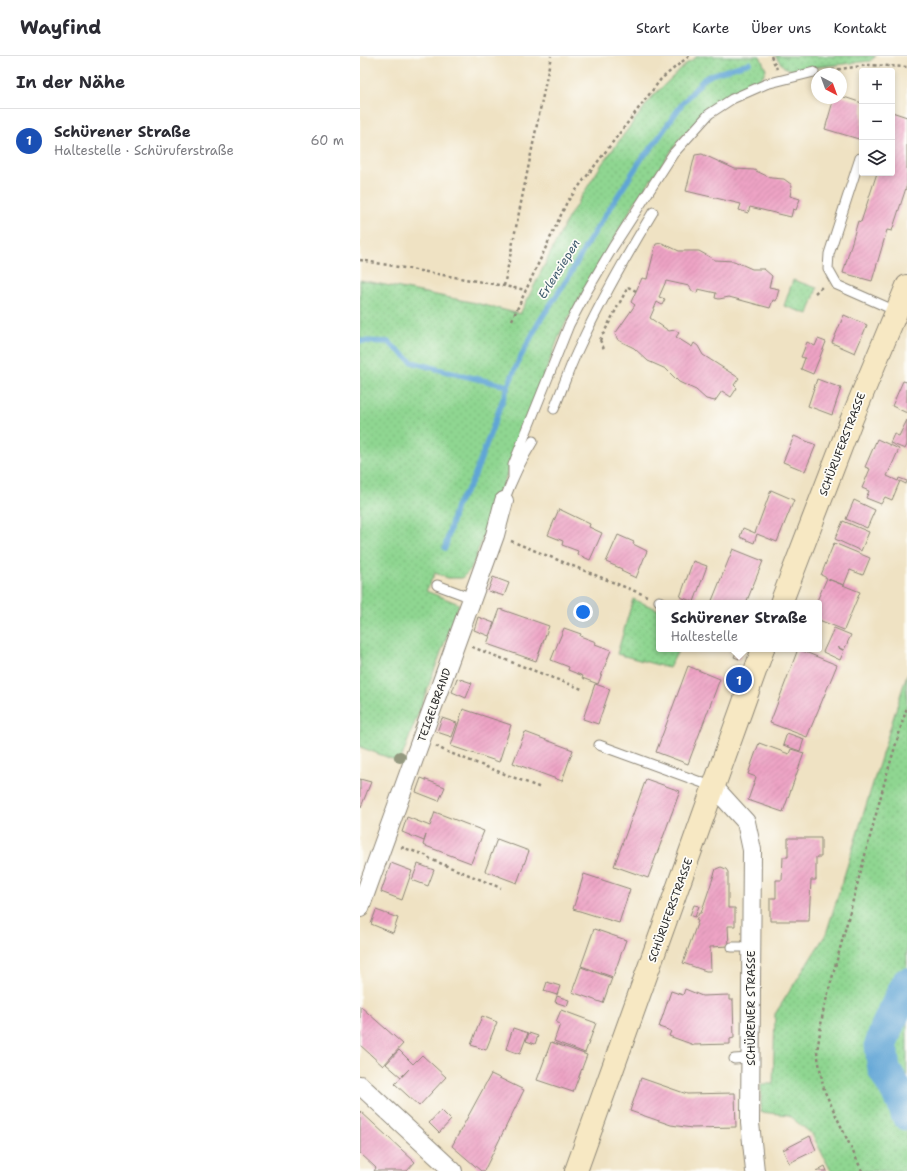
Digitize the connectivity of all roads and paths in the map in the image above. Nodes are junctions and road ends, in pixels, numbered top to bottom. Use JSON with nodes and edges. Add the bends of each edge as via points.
{"nodes":[{"id":1,"x":551,"y":56,"type":"edge"},
{"id":2,"x":689,"y":56,"type":"edge"},
{"id":3,"x":907,"y":67,"type":"edge"},
{"id":4,"x":845,"y":68,"type":"edge"},
{"id":5,"x":811,"y":73,"type":"edge"},
{"id":6,"x":859,"y":161,"type":"edge"},
{"id":7,"x":653,"y":212,"type":"dead end"},
{"id":8,"x":360,"y":260,"type":"edge"},
{"id":9,"x":504,"y":286,"type":"junction"},
{"id":10,"x":907,"y":286,"type":"edge"},
{"id":11,"x":526,"y":290,"type":"junction"},
{"id":12,"x":636,"y":291,"type":"dead end"},
{"id":13,"x":896,"y":311,"type":"junction"},
{"id":14,"x":512,"y":320,"type":"dead end"},
{"id":15,"x":600,"y":340,"type":"dead end"},
{"id":16,"x":554,"y":409,"type":"dead end"},
{"id":17,"x":533,"y":441,"type":"dead end"},
{"id":18,"x":513,"y":478,"type":"junction"},
{"id":19,"x":504,"y":501,"type":"joint"},
{"id":20,"x":495,"y":535,"type":"junction"},
{"id":21,"x":437,"y":585,"type":"dead end"},
{"id":22,"x":472,"y":598,"type":"junction"},
{"id":23,"x":656,"y":600,"type":"edge"},
{"id":24,"x":782,"y":600,"type":"edge"},
{"id":25,"x":457,"y":641,"type":"junction"},
{"id":26,"x":762,"y":652,"type":"edge"},
{"id":27,"x":582,"y":689,"type":"dead end"},
{"id":28,"x":907,"y":707,"type":"edge"},
{"id":29,"x":422,"y":738,"type":"junction"},
{"id":30,"x":600,"y":745,"type":"dead end"},
{"id":31,"x":714,"y":786,"type":"junction"},
{"id":32,"x":541,"y":788,"type":"dead end"},
{"id":33,"x":384,"y":842,"type":"junction"},
{"id":34,"x":501,"y":888,"type":"dead end"},
{"id":35,"x":360,"y":908,"type":"edge"},
{"id":36,"x":751,"y":947,"type":"junction"},
{"id":37,"x":732,"y":948,"type":"dead end"},
{"id":38,"x":360,"y":1085,"type":"edge"},
{"id":39,"x":453,"y":1171,"type":"edge"},
{"id":40,"x":576,"y":1171,"type":"edge"},
{"id":41,"x":755,"y":1171,"type":"edge"},
{"id":42,"x":862,"y":1171,"type":"edge"}],
"edges":[{"from":1,"to":9,"type":"path"},
{"from":2,"to":11,"type":"path","via":[[661,78],[567,202]]},
{"from":3,"to":4,"type":"path","via":[[869,65]]},
{"from":5,"to":18,"type":"lane","via":[[766,84],[732,99],[709,114],[672,154],[613,247],[569,326],[513,465]]},
{"from":6,"to":13,"type":"lane","via":[[829,254],[828,269],[837,285]]},
{"from":7,"to":16,"type":"lane","via":[[613,280],[586,333]]},
{"from":8,"to":9,"type":"path"},
{"from":9,"to":11,"type":"path"},
{"from":10,"to":13,"type":"main road","name":"SCHÜRUFERSTRASSE"},
{"from":11,"to":14,"type":"path"},
{"from":12,"to":15,"type":"path","via":[[627,286]]},
{"from":13,"to":24,"type":"main road","name":"SCHÜRUFERSTRASSE"},
{"from":17,"to":18,"type":"lane"},
{"from":18,"to":19,"type":"lane"},
{"from":19,"to":20,"type":"street","name":"TEIGELBRAND"},
{"from":20,"to":22,"type":"street","name":"TEIGELBRAND"},
{"from":20,"to":23,"type":"path"},
{"from":21,"to":22,"type":"lane"},
{"from":22,"to":25,"type":"street","name":"TEIGELBRAND"},
{"from":25,"to":27,"type":"path"},
{"from":25,"to":29,"type":"street","name":"TEIGELBRAND"},
{"from":26,"to":31,"type":"main road","name":"SCHÜRUFERSTRASSE"},
{"from":28,"to":42,"type":"path","via":[[823,1012],[817,1052],[824,1090]]},
{"from":29,"to":32,"type":"path","via":[[445,751]]},
{"from":29,"to":33,"type":"street","name":"TEIGELBRAND"},
{"from":30,"to":31,"type":"lane"},
{"from":31,"to":36,"type":"street","name":"SCHÜRENER STRASSE","via":[[746,822],[752,850]]},
{"from":31,"to":40,"type":"main road","name":"SCHÜRUFERSTRASSE"},
{"from":33,"to":34,"type":"path","via":[[428,856]]},
{"from":33,"to":35,"type":"street","name":"TEIGELBRAND"},
{"from":36,"to":37,"type":"lane"},
{"from":36,"to":41,"type":"street","name":"SCHÜRENER STRASSE","via":[[742,1059]]},
{"from":38,"to":39,"type":"street"}]}
